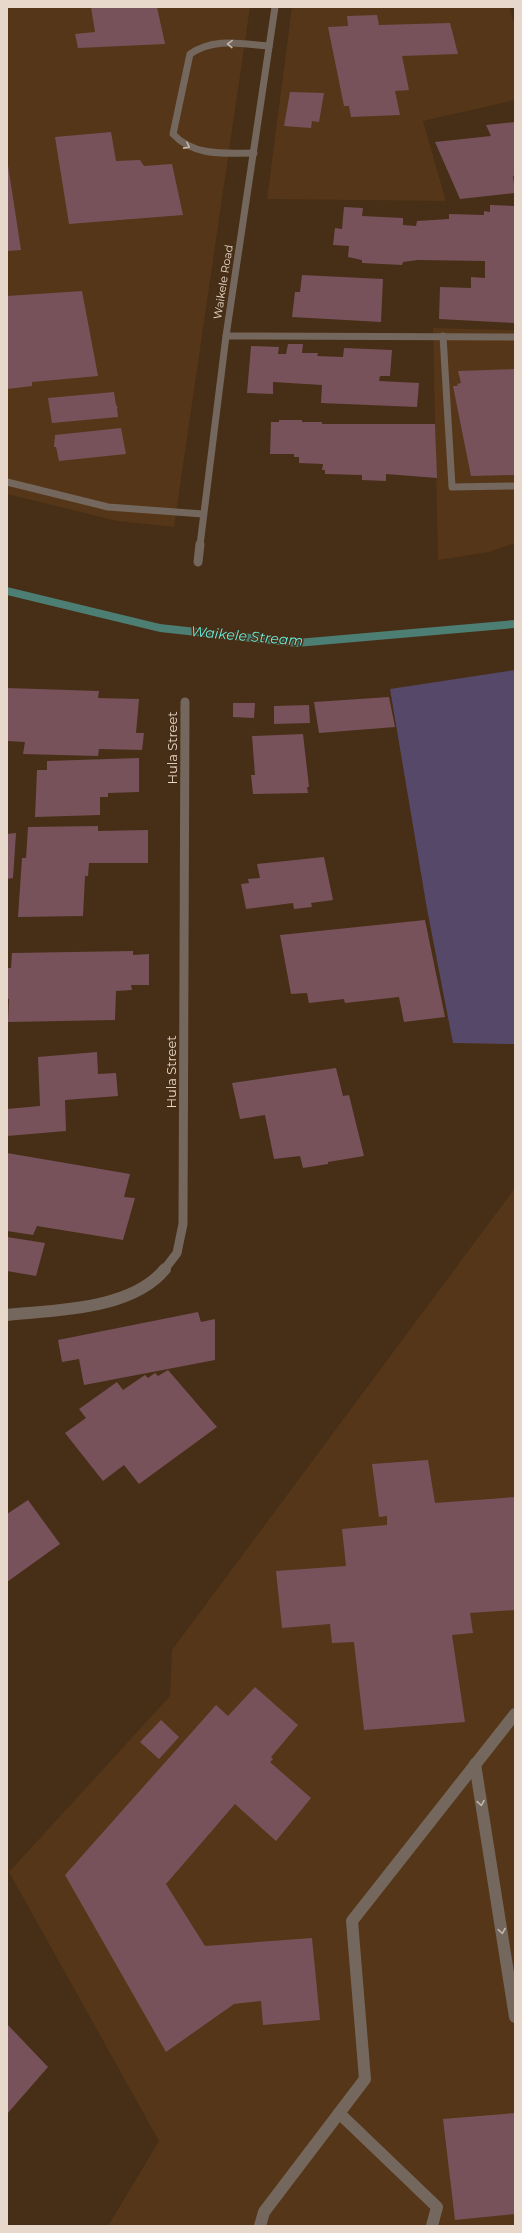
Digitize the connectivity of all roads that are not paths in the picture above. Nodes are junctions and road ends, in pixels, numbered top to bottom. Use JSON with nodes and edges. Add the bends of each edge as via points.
{"nodes":[{"id":1,"x":275,"y":7,"type":"edge"},
{"id":2,"x":269,"y":46,"type":"junction"},
{"id":3,"x":254,"y":153,"type":"junction"},
{"id":4,"x":226,"y":336,"type":"junction"},
{"id":5,"x":443,"y":336,"type":"junction"},
{"id":6,"x":515,"y":337,"type":"edge"},
{"id":7,"x":7,"y":482,"type":"edge"},
{"id":8,"x":515,"y":486,"type":"edge"},
{"id":9,"x":204,"y":514,"type":"junction"},
{"id":10,"x":198,"y":562,"type":"dead end"},
{"id":11,"x":185,"y":702,"type":"dead end"},
{"id":12,"x":7,"y":1315,"type":"edge"},
{"id":13,"x":515,"y":1714,"type":"edge"},
{"id":14,"x":475,"y":1764,"type":"junction"},
{"id":15,"x":515,"y":2017,"type":"edge"},
{"id":16,"x":339,"y":2113,"type":"junction"},
{"id":17,"x":260,"y":2226,"type":"edge"},
{"id":18,"x":432,"y":2226,"type":"edge"}],
"edges":[{"from":1,"to":2,"type":"street","name":"Waikele Road"},
{"from":2,"to":3,"type":"street","name":"Waikele Road"},
{"from":2,"to":3,"type":"street","one_way":true,"via":[[216,44],[196,48],[190,54],[173,134],[185,146],[195,150]]},
{"from":3,"to":4,"type":"street","name":"Waikele Road"},
{"from":4,"to":5,"type":"street"},
{"from":4,"to":9,"type":"street","name":"Waikele Road"},
{"from":5,"to":6,"type":"street"},
{"from":5,"to":8,"type":"street","via":[[452,487]]},
{"from":7,"to":9,"type":"street","via":[[108,507]]},
{"from":9,"to":10,"type":"street","name":"Waikele Road"},
{"from":11,"to":12,"type":"street","name":"Hula Street","via":[[183,1224],[176,1255],[160,1277],[133,1293],[97,1304]]},
{"from":13,"to":14,"type":"street"},
{"from":14,"to":15,"type":"street","one_way":true},
{"from":14,"to":16,"type":"street","via":[[352,1921],[365,2079]]},
{"from":16,"to":17,"type":"street","via":[[264,2212]]},
{"from":16,"to":18,"type":"street","via":[[437,2207]]}]}
